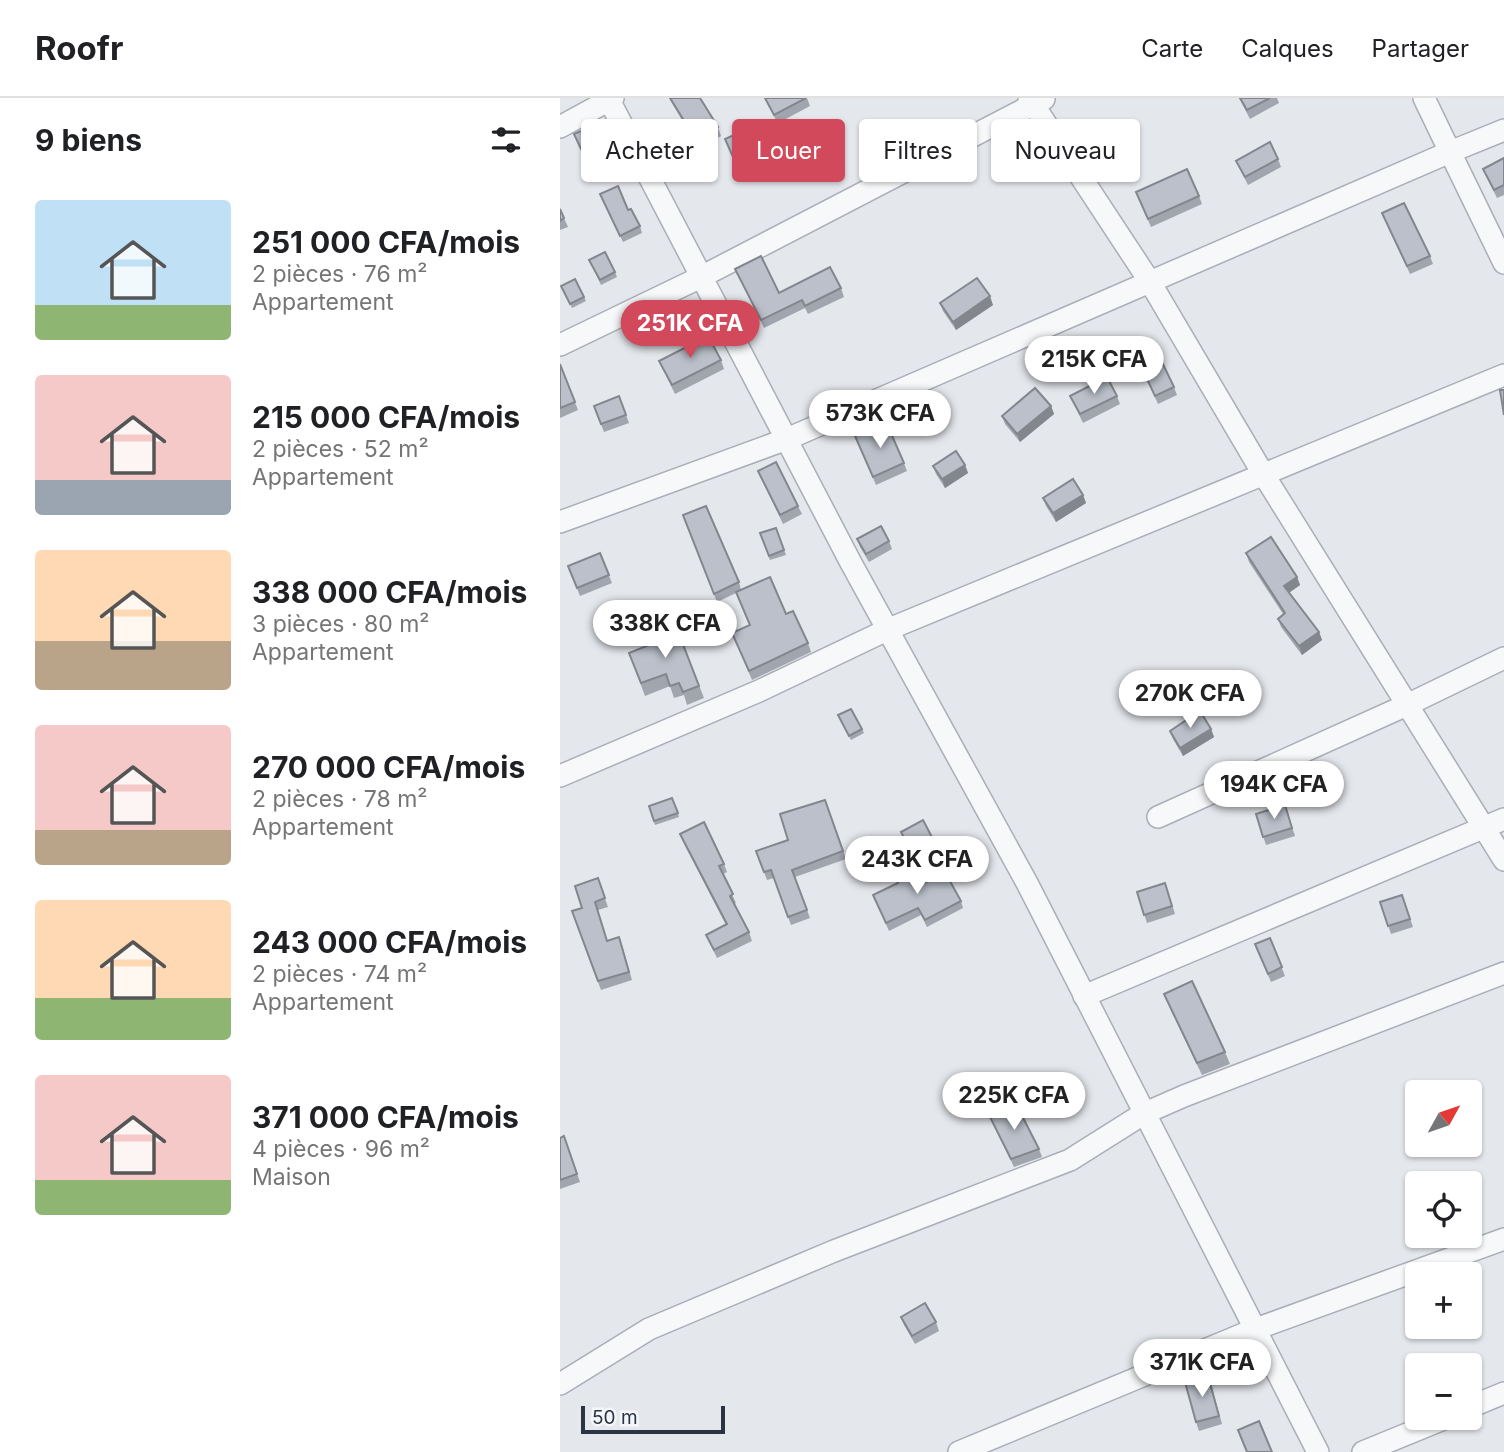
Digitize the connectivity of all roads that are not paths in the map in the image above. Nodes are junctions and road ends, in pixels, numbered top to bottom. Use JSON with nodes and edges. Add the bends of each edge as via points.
{"nodes":[{"id":1,"x":1424,"y":98,"type":"edge"},
{"id":2,"x":610,"y":99,"type":"edge"},
{"id":3,"x":1036,"y":100,"type":"edge"},
{"id":4,"x":560,"y":127,"type":"edge"},
{"id":5,"x":1504,"y":130,"type":"edge"},
{"id":6,"x":1450,"y":152,"type":"junction"},
{"id":7,"x":1504,"y":263,"type":"edge"},
{"id":8,"x":701,"y":277,"type":"junction"},
{"id":9,"x":1150,"y":282,"type":"junction"},
{"id":10,"x":560,"y":345,"type":"edge"},
{"id":11,"x":1504,"y":375,"type":"edge"},
{"id":12,"x":787,"y":439,"type":"junction"},
{"id":13,"x":1262,"y":472,"type":"junction"},
{"id":14,"x":560,"y":522,"type":"edge"},
{"id":15,"x":889,"y":629,"type":"junction"},
{"id":16,"x":1504,"y":658,"type":"edge"},
{"id":17,"x":1409,"y":704,"type":"junction"},
{"id":18,"x":560,"y":776,"type":"edge"},
{"id":19,"x":1158,"y":817,"type":"dead end"},
{"id":20,"x":1494,"y":823,"type":"edge"},
{"id":21,"x":1504,"y":860,"type":"edge"},
{"id":22,"x":1504,"y":973,"type":"edge"},
{"id":23,"x":1084,"y":996,"type":"junction"},
{"id":24,"x":1143,"y":1114,"type":"junction"},
{"id":25,"x":1504,"y":1239,"type":"edge"},
{"id":26,"x":1253,"y":1330,"type":"junction"},
{"id":27,"x":560,"y":1384,"type":"edge"},
{"id":28,"x":1504,"y":1393,"type":"edge"},
{"id":29,"x":1482,"y":1402,"type":"edge"},
{"id":30,"x":1417,"y":1430,"type":"edge"},
{"id":31,"x":959,"y":1452,"type":"edge"},
{"id":32,"x":1318,"y":1452,"type":"edge"},
{"id":33,"x":1363,"y":1452,"type":"edge"}],
"edges":[{"from":1,"to":6,"type":"street"},
{"from":2,"to":4,"type":"street"},
{"from":2,"to":8,"type":"street"},
{"from":3,"to":8,"type":"street"},
{"from":3,"to":9,"type":"street"},
{"from":5,"to":6,"type":"street"},
{"from":6,"to":7,"type":"street"},
{"from":6,"to":9,"type":"street"},
{"from":8,"to":10,"type":"street"},
{"from":8,"to":12,"type":"street"},
{"from":9,"to":12,"type":"street"},
{"from":9,"to":13,"type":"street"},
{"from":11,"to":13,"type":"street"},
{"from":12,"to":14,"type":"street"},
{"from":12,"to":15,"type":"street"},
{"from":13,"to":15,"type":"street"},
{"from":13,"to":17,"type":"street"},
{"from":15,"to":18,"type":"street","via":[[759,691]]},
{"from":15,"to":23,"type":"street"},
{"from":16,"to":17,"type":"street"},
{"from":17,"to":19,"type":"street"},
{"from":17,"to":20,"type":"street"},
{"from":20,"to":21,"type":"street"},
{"from":20,"to":23,"type":"street"},
{"from":22,"to":24,"type":"street"},
{"from":23,"to":24,"type":"street"},
{"from":24,"to":26,"type":"street"},
{"from":24,"to":27,"type":"street","via":[[1070,1160],[649,1329]]},
{"from":25,"to":26,"type":"street"},
{"from":26,"to":31,"type":"street"},
{"from":26,"to":32,"type":"street"},
{"from":28,"to":29,"type":"street"},
{"from":30,"to":33,"type":"street"}]}
